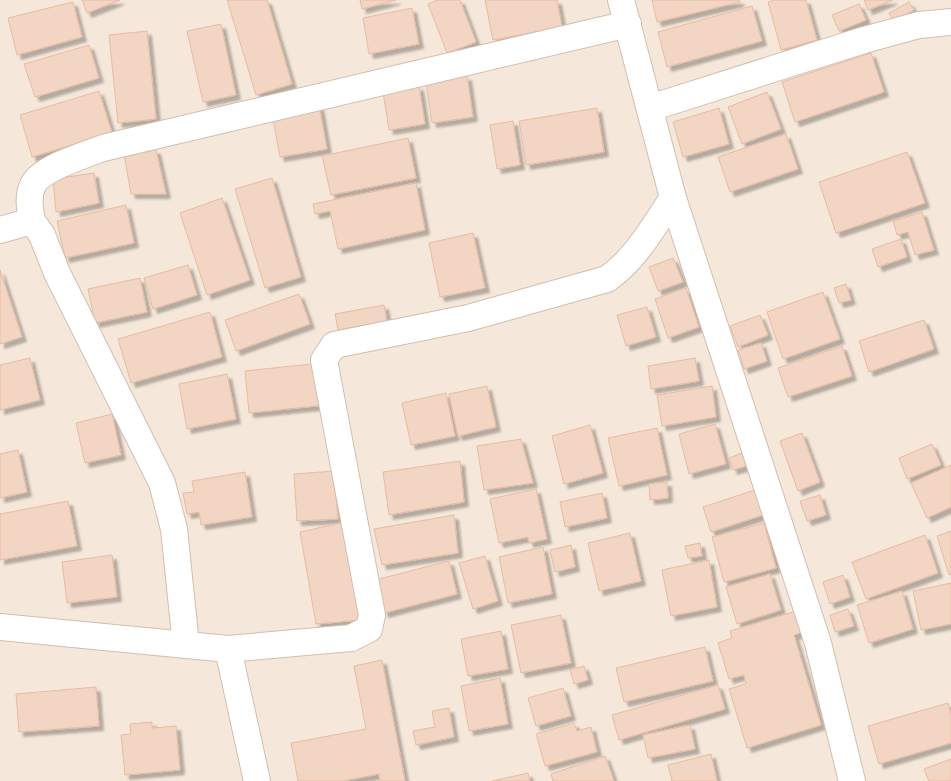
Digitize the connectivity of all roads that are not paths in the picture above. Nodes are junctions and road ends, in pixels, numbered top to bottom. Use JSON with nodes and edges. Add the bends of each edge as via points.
{"nodes":[{"id":1,"x":625,"y":12,"type":"edge"},
{"id":2,"x":951,"y":22,"type":"edge"},
{"id":3,"x":650,"y":108,"type":"junction"},
{"id":4,"x":673,"y":198,"type":"junction"},
{"id":5,"x":32,"y":221,"type":"junction"},
{"id":6,"x":0,"y":230,"type":"edge"},
{"id":7,"x":0,"y":627,"type":"edge"},
{"id":8,"x":186,"y":645,"type":"junction"},
{"id":9,"x":228,"y":648,"type":"junction"},
{"id":10,"x":257,"y":781,"type":"edge"},
{"id":11,"x":852,"y":781,"type":"edge"}],
"edges":[{"from":1,"to":3,"type":"street"},
{"from":1,"to":5,"type":"street","via":[[103,148],[48,170],[34,183],[29,203]]},
{"from":2,"to":3,"type":"street","via":[[919,25],[864,40]]},
{"from":3,"to":4,"type":"street"},
{"from":4,"to":9,"type":"street","via":[[634,256],[607,279],[468,318],[334,345],[324,360],[372,614],[369,630],[352,638]]},
{"from":4,"to":11,"type":"street","via":[[818,643]]},
{"from":5,"to":6,"type":"street"},
{"from":5,"to":8,"type":"street","via":[[42,235],[162,483],[174,529]]},
{"from":7,"to":8,"type":"street"},
{"from":8,"to":9,"type":"street"},
{"from":9,"to":10,"type":"street"}]}
